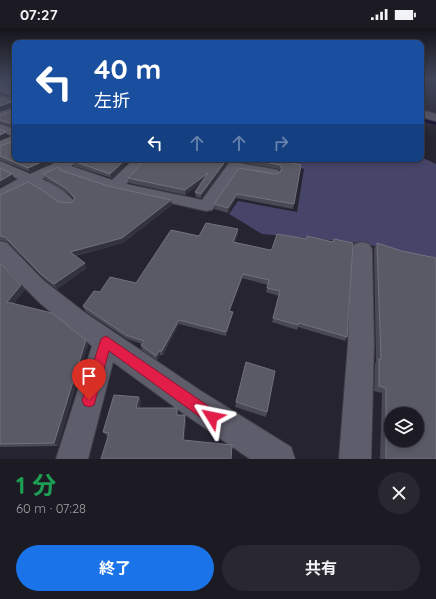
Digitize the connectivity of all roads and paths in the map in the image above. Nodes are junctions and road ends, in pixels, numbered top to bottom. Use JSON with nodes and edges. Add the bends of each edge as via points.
{"nodes":[{"id":1,"x":12,"y":111,"type":"edge"},
{"id":2,"x":424,"y":114,"type":"edge"},
{"id":3,"x":0,"y":116,"type":"edge"},
{"id":4,"x":436,"y":118,"type":"edge"},
{"id":5,"x":0,"y":127,"type":"edge"},
{"id":6,"x":12,"y":132,"type":"edge"},
{"id":7,"x":12,"y":140,"type":"edge"},
{"id":8,"x":0,"y":146,"type":"edge"},
{"id":9,"x":68,"y":162,"type":"edge"},
{"id":10,"x":139,"y":162,"type":"edge"},
{"id":11,"x":0,"y":165,"type":"edge"},
{"id":12,"x":273,"y":173,"type":"edge"},
{"id":13,"x":30,"y":179,"type":"junction"},
{"id":14,"x":115,"y":186,"type":"junction"},
{"id":15,"x":0,"y":195,"type":"edge"},
{"id":16,"x":67,"y":203,"type":"edge"},
{"id":17,"x":0,"y":248,"type":"edge"},
{"id":18,"x":362,"y":249,"type":"dead end"},
{"id":19,"x":106,"y":342,"type":"junction"},
{"id":20,"x":72,"y":459,"type":"edge"},
{"id":21,"x":279,"y":459,"type":"edge"},
{"id":22,"x":355,"y":459,"type":"edge"}],
"edges":[{"from":1,"to":3,"type":"street"},
{"from":2,"to":4,"type":"street"},
{"from":5,"to":6,"type":"street"},
{"from":7,"to":8,"type":"street"},
{"from":9,"to":13,"type":"street"},
{"from":9,"to":14,"type":"street","via":[[67,170]]},
{"from":10,"to":14,"type":"street"},
{"from":11,"to":13,"type":"street"},
{"from":12,"to":14,"type":"street","via":[[234,166],[206,206]]},
{"from":13,"to":15,"type":"street"},
{"from":13,"to":16,"type":"street","via":[[52,190]]},
{"from":17,"to":19,"type":"street","via":[[46,297]]},
{"from":18,"to":22,"type":"street","via":[[361,344]]},
{"from":19,"to":20,"type":"street"},
{"from":19,"to":21,"type":"street","via":[[212,417]]}]}
